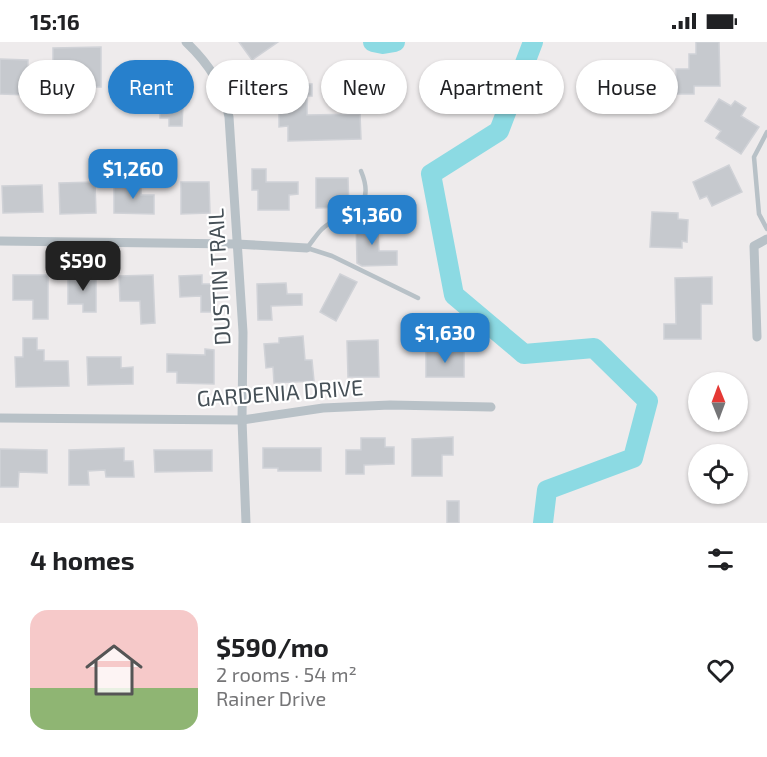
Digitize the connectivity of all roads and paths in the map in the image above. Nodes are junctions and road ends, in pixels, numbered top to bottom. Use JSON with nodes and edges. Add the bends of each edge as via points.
{"nodes":[{"id":1,"x":186,"y":42,"type":"edge"},
{"id":2,"x":767,"y":132,"type":"edge"},
{"id":3,"x":361,"y":171,"type":"dead end"},
{"id":4,"x":767,"y":229,"type":"edge"},
{"id":5,"x":767,"y":239,"type":"edge"},
{"id":6,"x":0,"y":241,"type":"edge"},
{"id":7,"x":236,"y":244,"type":"junction"},
{"id":8,"x":307,"y":248,"type":"junction"},
{"id":9,"x":418,"y":298,"type":"dead end"},
{"id":10,"x":757,"y":337,"type":"dead end"},
{"id":11,"x":491,"y":407,"type":"dead end"},
{"id":12,"x":0,"y":418,"type":"edge"},
{"id":13,"x":242,"y":420,"type":"junction"},
{"id":14,"x":246,"y":523,"type":"edge"}],
"edges":[{"from":1,"to":7,"type":"street","name":"DUSTIN TRAIL","via":[[213,72],[226,98]]},
{"from":2,"to":4,"type":"lane","via":[[754,158],[759,214]]},
{"from":3,"to":8,"type":"lane","via":[[367,185],[360,205],[322,230]]},
{"from":5,"to":10,"type":"street","via":[[754,246]]},
{"from":6,"to":7,"type":"street"},
{"from":7,"to":8,"type":"street"},
{"from":7,"to":13,"type":"street","name":"DUSTIN TRAIL","via":[[243,332]]},
{"from":8,"to":9,"type":"lane"},
{"from":11,"to":13,"type":"street","name":"GARDENIA DRIVE","via":[[390,405]]},
{"from":12,"to":13,"type":"street","name":"GARDENIA DRIVE"},
{"from":13,"to":14,"type":"street","name":"DUSTIN TRAIL"}]}
